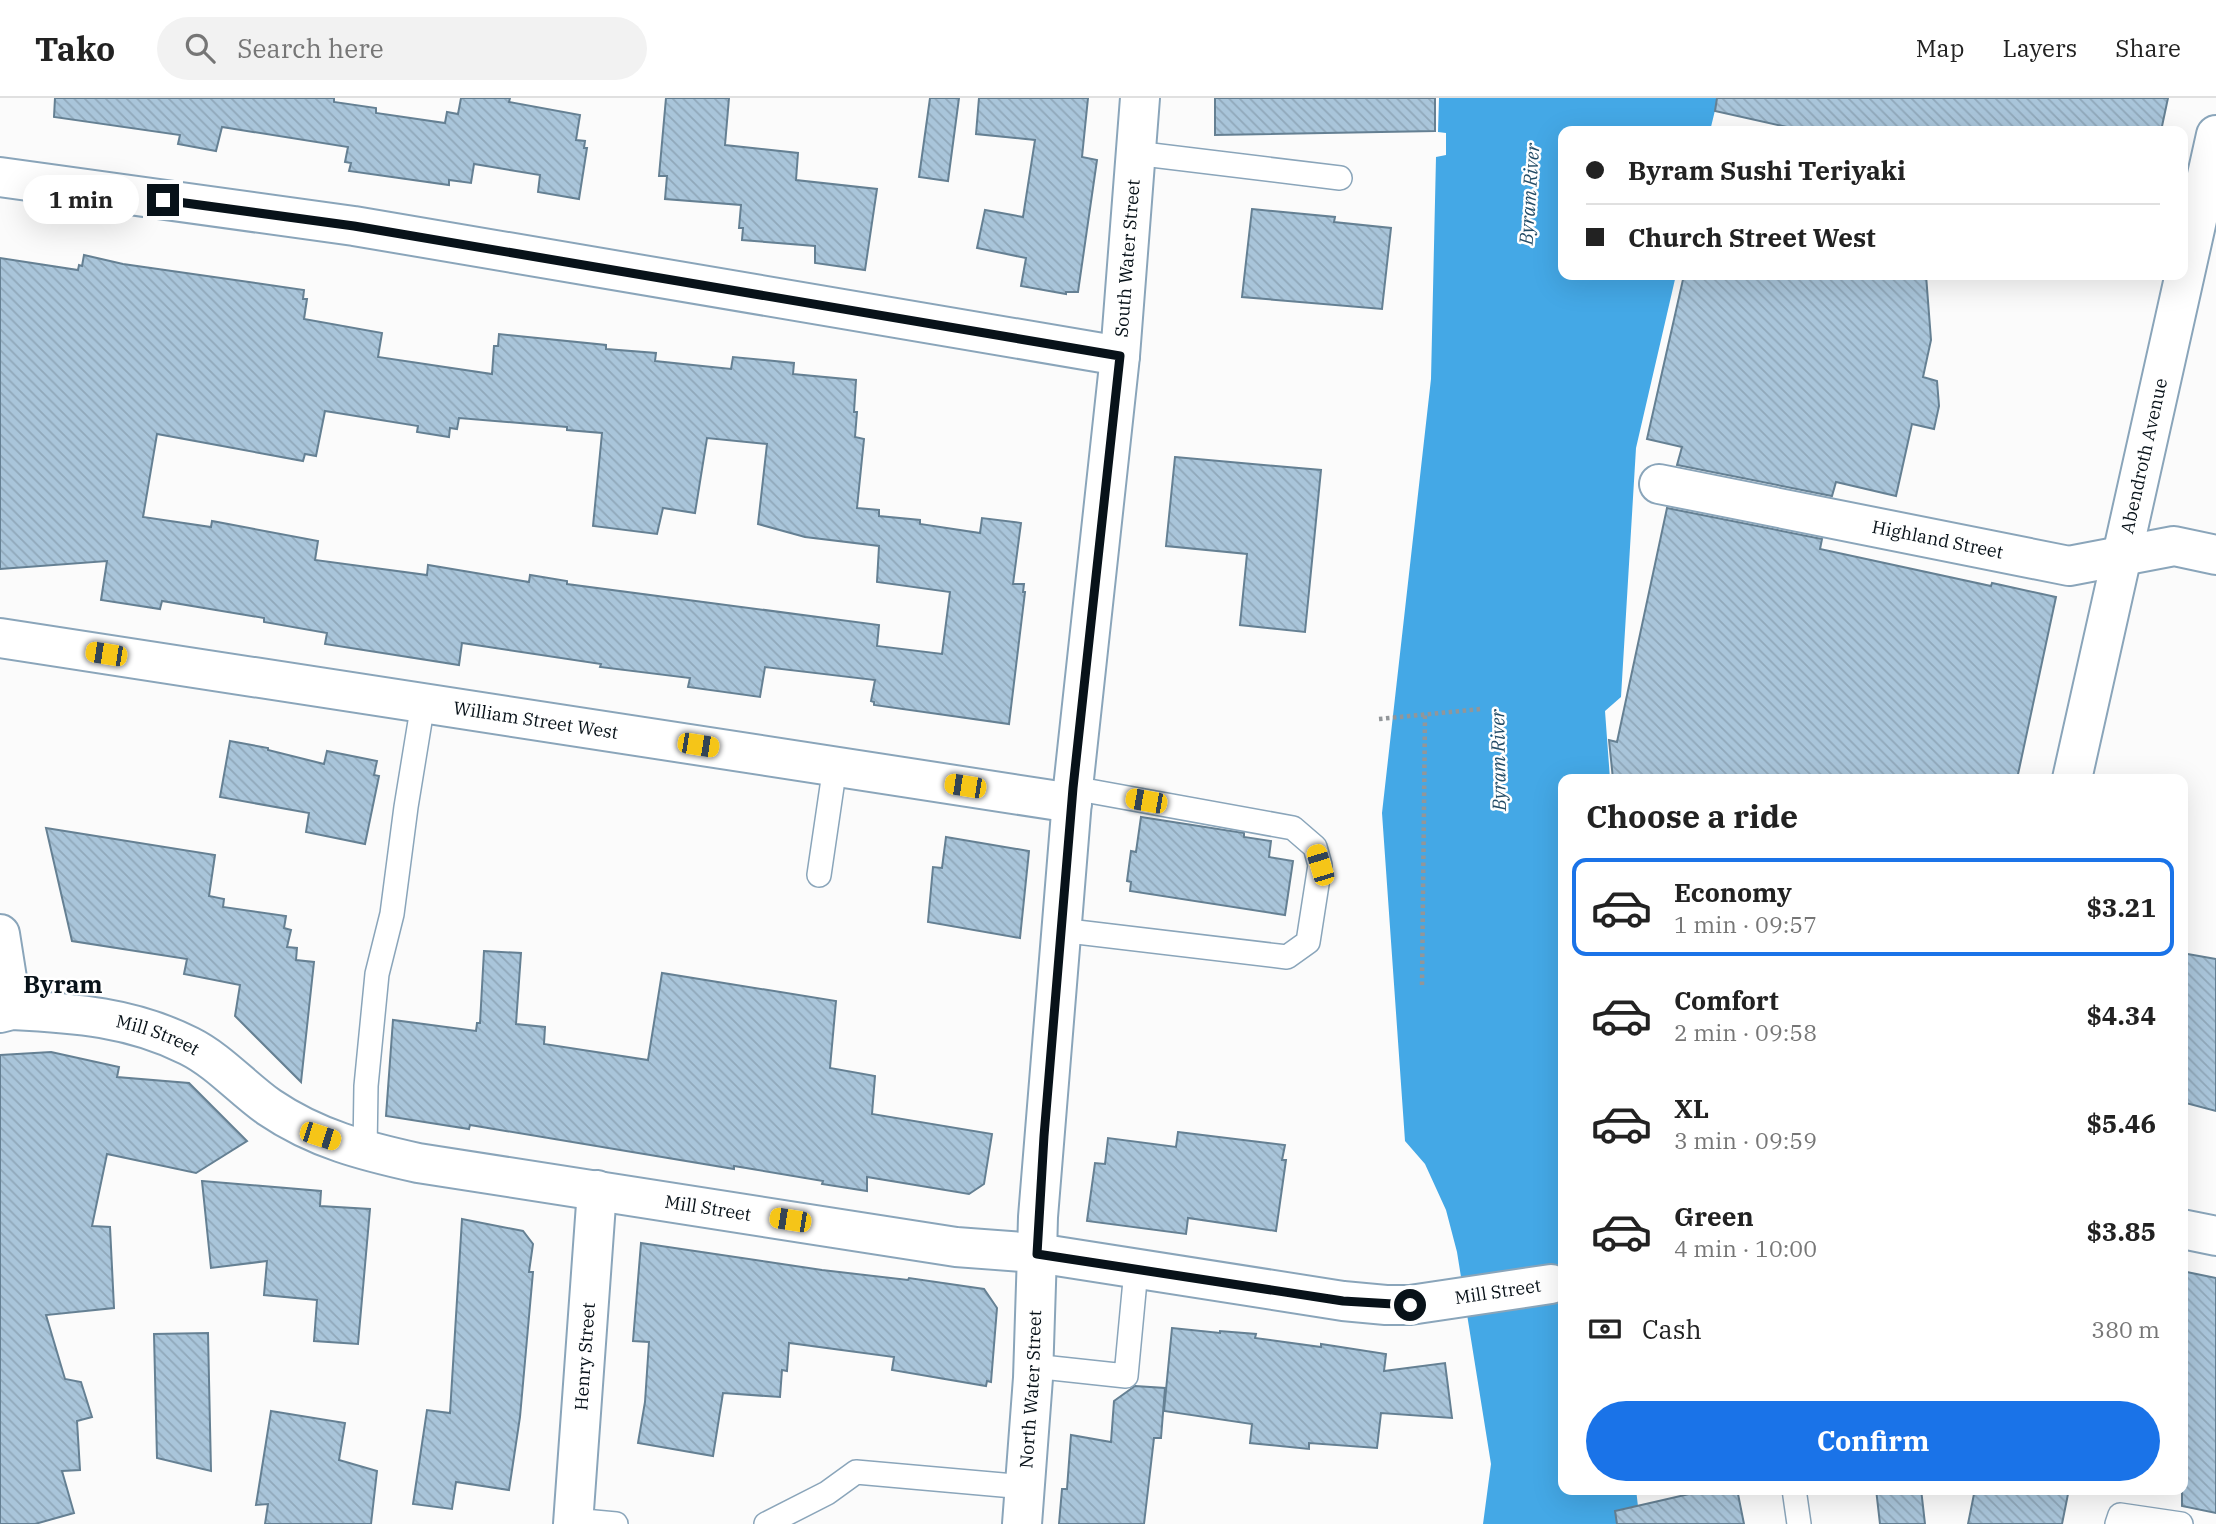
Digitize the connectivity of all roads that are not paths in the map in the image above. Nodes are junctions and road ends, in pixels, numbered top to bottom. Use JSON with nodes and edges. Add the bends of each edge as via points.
{"nodes":[{"id":1,"x":1140,"y":98,"type":"edge"},
{"id":2,"x":2216,"y":135,"type":"edge"},
{"id":3,"x":1135,"y":153,"type":"junction"},
{"id":4,"x":0,"y":177,"type":"edge"},
{"id":5,"x":1340,"y":178,"type":"dead end"},
{"id":6,"x":2188,"y":259,"type":"edge"},
{"id":7,"x":2183,"y":280,"type":"edge"},
{"id":8,"x":1120,"y":356,"type":"junction"},
{"id":9,"x":1659,"y":484,"type":"dead end"},
{"id":10,"x":2216,"y":555,"type":"edge"},
{"id":11,"x":2121,"y":556,"type":"junction"},
{"id":12,"x":0,"y":638,"type":"edge"},
{"id":13,"x":424,"y":703,"type":"junction"},
{"id":14,"x":835,"y":766,"type":"junction"},
{"id":15,"x":2072,"y":774,"type":"edge"},
{"id":16,"x":1072,"y":795,"type":"junction"},
{"id":17,"x":819,"y":875,"type":"dead end"},
{"id":18,"x":1060,"y":930,"type":"junction"},
{"id":19,"x":0,"y":934,"type":"edge"},
{"id":20,"x":6,"y":1012,"type":"edge"},
{"id":21,"x":365,"y":1151,"type":"junction"},
{"id":22,"x":597,"y":1190,"type":"junction"},
{"id":23,"x":2188,"y":1230,"type":"edge"},
{"id":24,"x":2216,"y":1236,"type":"edge"},
{"id":25,"x":1037,"y":1254,"type":"junction"},
{"id":26,"x":1136,"y":1270,"type":"junction"},
{"id":27,"x":1557,"y":1283,"type":"edge"},
{"id":28,"x":1033,"y":1366,"type":"junction"},
{"id":29,"x":1795,"y":1495,"type":"edge"},
{"id":30,"x":1024,"y":1506,"type":"edge"},
{"id":31,"x":573,"y":1522,"type":"edge"},
{"id":32,"x":616,"y":1524,"type":"edge"},
{"id":33,"x":766,"y":1524,"type":"edge"},
{"id":34,"x":1799,"y":1524,"type":"edge"},
{"id":35,"x":2117,"y":1524,"type":"edge"},
{"id":36,"x":2181,"y":1524,"type":"edge"}],
"edges":[{"from":1,"to":3,"type":"street","name":"South Water Street"},
{"from":2,"to":6,"type":"street","name":"Abendroth Avenue"},
{"from":3,"to":5,"type":"lane"},
{"from":3,"to":8,"type":"street","name":"South Water Street"},
{"from":4,"to":8,"type":"street","via":[[354,226]]},
{"from":7,"to":11,"type":"street","name":"Abendroth Avenue"},
{"from":8,"to":16,"type":"street","name":"South Water Street"},
{"from":9,"to":11,"type":"street","name":"Highland Street","via":[[2069,566]]},
{"from":10,"to":11,"type":"street","name":"Highland Street","via":[[2174,545]]},
{"from":11,"to":15,"type":"street","name":"Abendroth Avenue"},
{"from":12,"to":13,"type":"street","name":"William Street West"},
{"from":13,"to":14,"type":"street","name":"William Street West"},
{"from":13,"to":21,"type":"lane","via":[[392,914],[377,974]]},
{"from":14,"to":16,"type":"street","name":"William Street West"},
{"from":14,"to":17,"type":"lane"},
{"from":16,"to":18,"type":"street","name":"South Water Street"},
{"from":16,"to":18,"type":"lane","via":[[1293,828],[1314,847],[1320,865],[1308,942],[1287,957]]},
{"from":18,"to":25,"type":"street","name":"South Water Street"},
{"from":19,"to":20,"type":"street"},
{"from":20,"to":21,"type":"street","name":"Mill Street","via":[[85,1014],[160,1033],[228,1072],[288,1120]]},
{"from":21,"to":22,"type":"street","name":"Mill Street","via":[[534,1183]]},
{"from":22,"to":25,"type":"street","name":"Mill Street","via":[[956,1247]]},
{"from":22,"to":31,"type":"street","name":"Henry Street"},
{"from":23,"to":24,"type":"street"},
{"from":25,"to":26,"type":"street","name":"Mill Street"},
{"from":25,"to":28,"type":"street","name":"North Water Street"},
{"from":26,"to":27,"type":"street","name":"Mill Street","via":[[1343,1301],[1410,1305]]},
{"from":26,"to":28,"type":"lane","via":[[1126,1376]]},
{"from":28,"to":30,"type":"street","name":"North Water Street"},
{"from":29,"to":34,"type":"lane"},
{"from":30,"to":33,"type":"lane","via":[[856,1472],[827,1493]]},
{"from":31,"to":32,"type":"lane"},
{"from":35,"to":36,"type":"lane","via":[[2120,1516]]}]}
